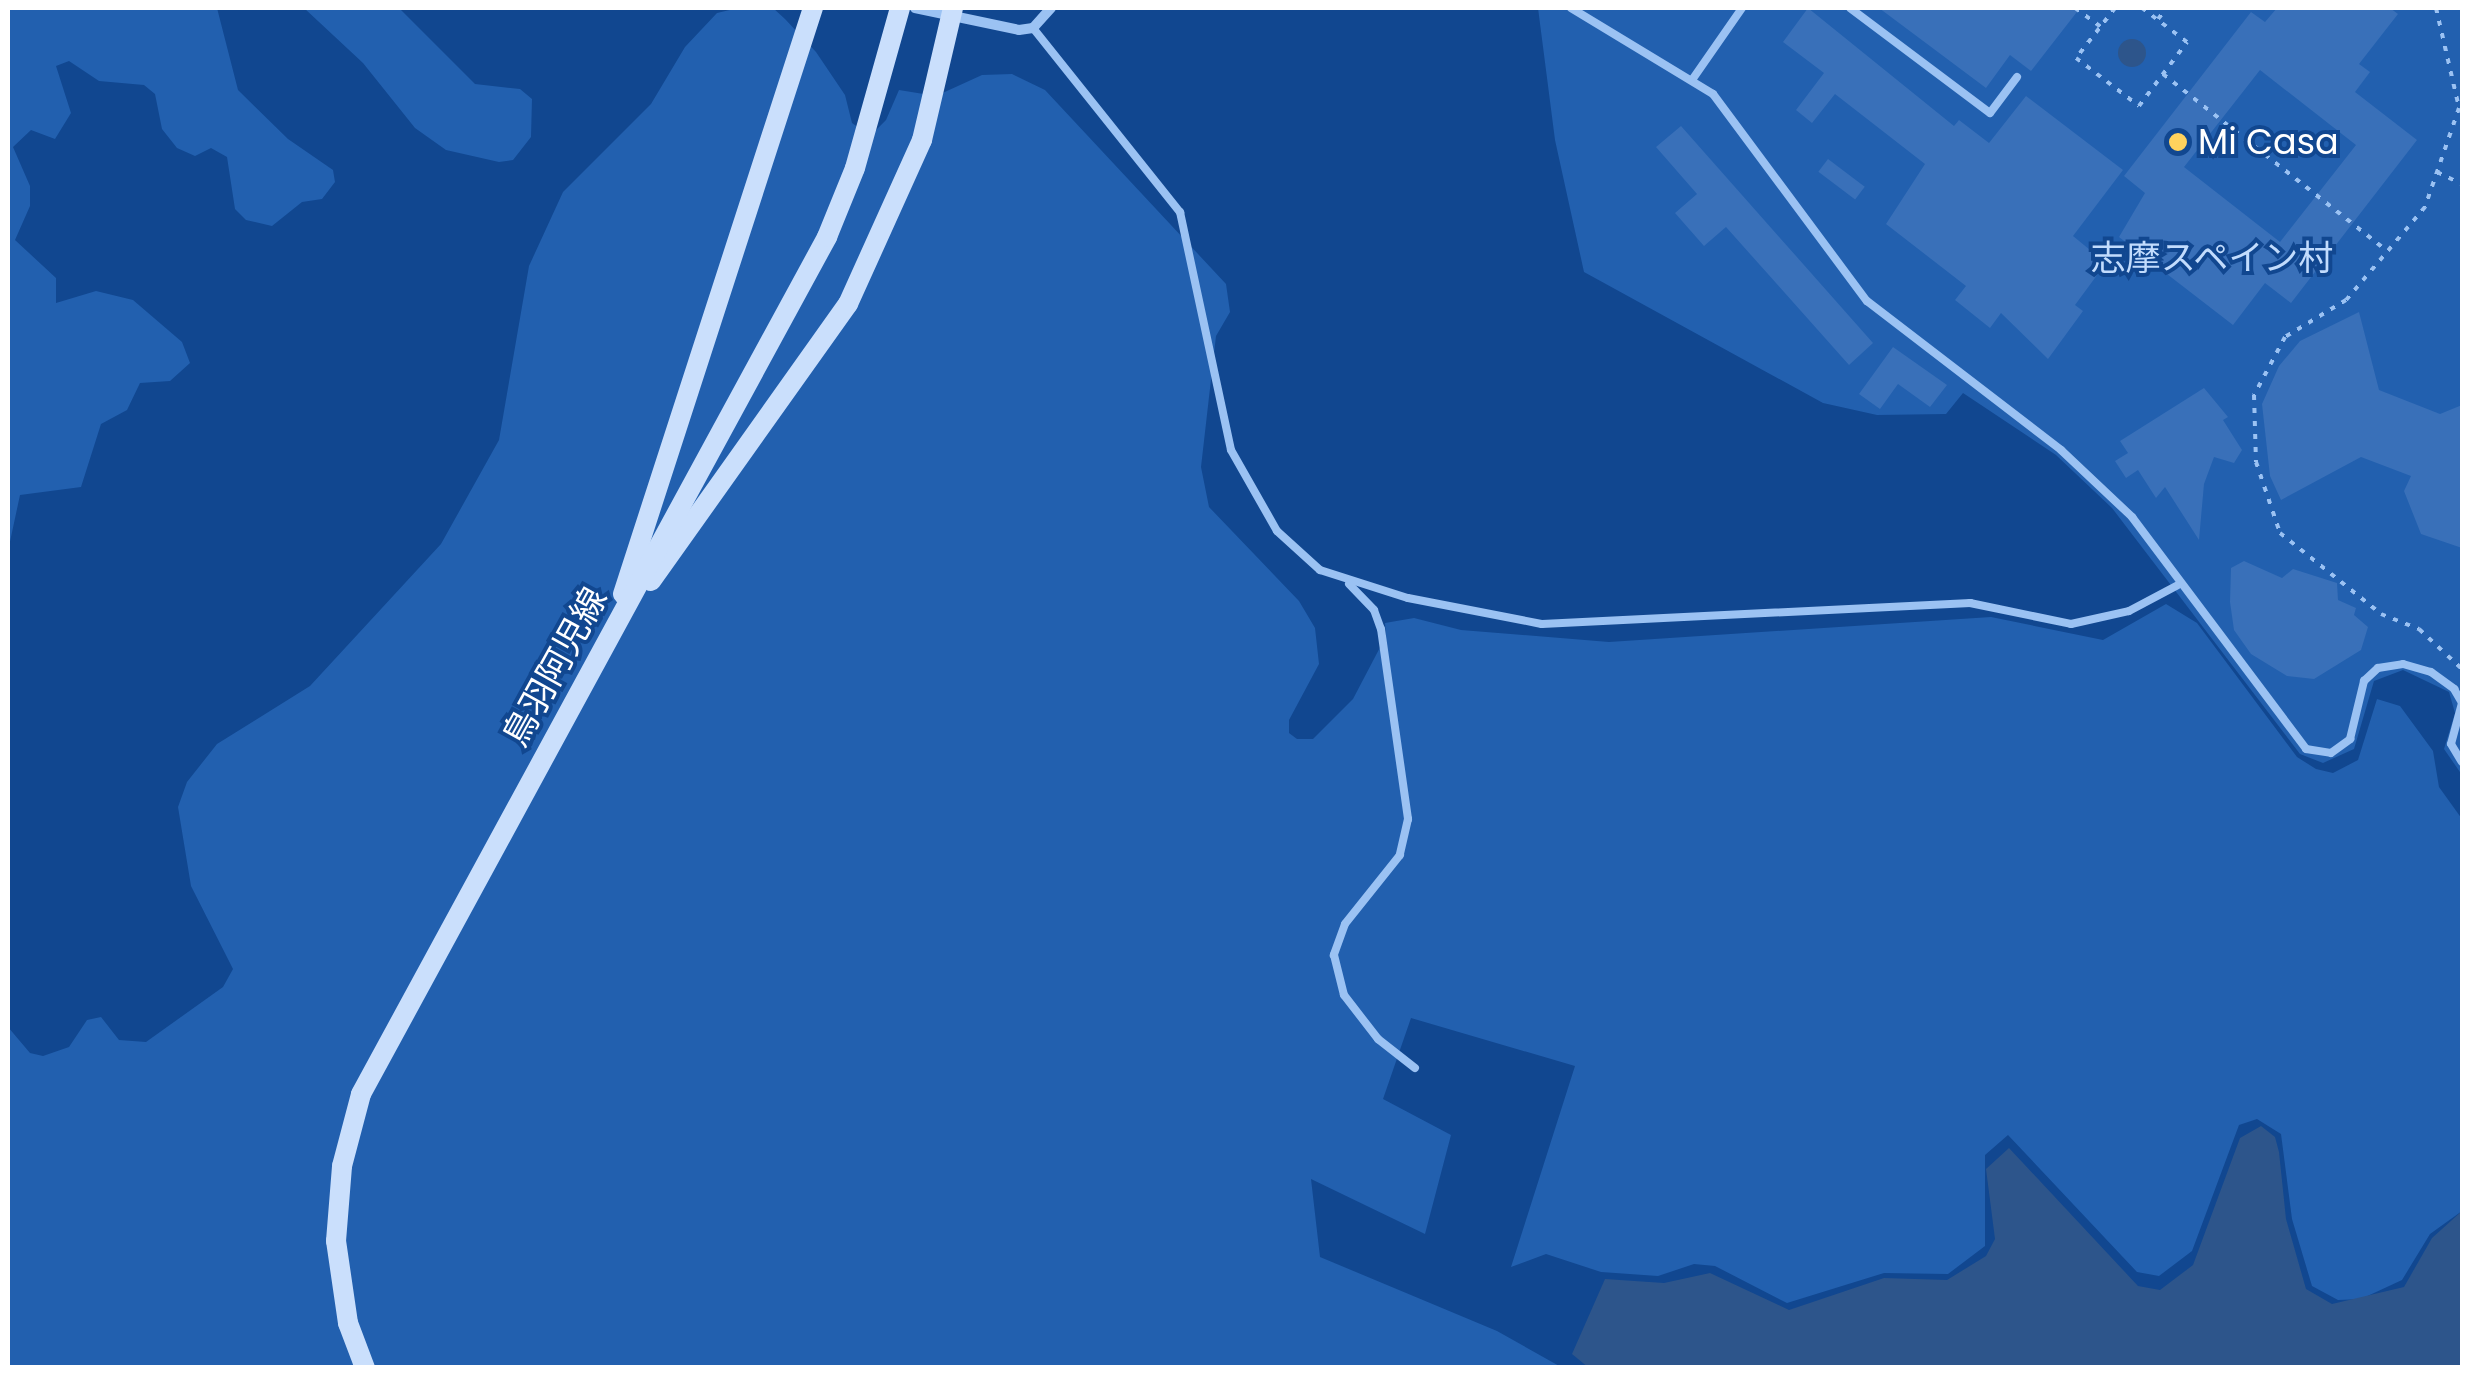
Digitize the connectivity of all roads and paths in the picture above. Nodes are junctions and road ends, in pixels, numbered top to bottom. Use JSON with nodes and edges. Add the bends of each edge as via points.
{"nodes":[{"id":1,"x":813,"y":8,"type":"edge"},
{"id":2,"x":900,"y":8,"type":"edge"},
{"id":3,"x":915,"y":8,"type":"edge"},
{"id":4,"x":1051,"y":8,"type":"edge"},
{"id":5,"x":1571,"y":8,"type":"edge"},
{"id":6,"x":1742,"y":8,"type":"edge"},
{"id":7,"x":1850,"y":8,"type":"edge"},
{"id":8,"x":2075,"y":8,"type":"edge"},
{"id":9,"x":2115,"y":8,"type":"edge"},
{"id":10,"x":2142,"y":8,"type":"edge"},
{"id":11,"x":2167,"y":8,"type":"edge"},
{"id":12,"x":2436,"y":8,"type":"edge"},
{"id":13,"x":952,"y":12,"type":"edge"},
{"id":14,"x":2158,"y":20,"type":"junction"},
{"id":15,"x":2100,"y":26,"type":"junction"},
{"id":16,"x":1033,"y":28,"type":"junction"},
{"id":17,"x":2163,"y":74,"type":"junction"},
{"id":18,"x":2017,"y":77,"type":"dead end"},
{"id":19,"x":1692,"y":80,"type":"junction"},
{"id":20,"x":2437,"y":172,"type":"junction"},
{"id":21,"x":2462,"y":184,"type":"edge"},
{"id":22,"x":2387,"y":251,"type":"junction"},
{"id":23,"x":1345,"y":581,"type":"junction"},
{"id":24,"x":2178,"y":585,"type":"junction"},
{"id":25,"x":613,"y":630,"type":"junction"},
{"id":26,"x":2462,"y":669,"type":"edge"},
{"id":27,"x":2462,"y":762,"type":"edge"},
{"id":28,"x":1415,"y":1068,"type":"dead end"},
{"id":29,"x":365,"y":1368,"type":"edge"}],
"edges":[{"from":1,"to":25,"type":"main road"},
{"from":2,"to":25,"type":"main road","name":"鳥羽阿児線","via":[[827,236]]},
{"from":3,"to":13,"type":"street"},
{"from":4,"to":16,"type":"street"},
{"from":5,"to":19,"type":"lane"},
{"from":6,"to":19,"type":"lane"},
{"from":7,"to":18,"type":"lane","via":[[1990,113]]},
{"from":8,"to":15,"type":"path"},
{"from":9,"to":15,"type":"path"},
{"from":10,"to":14,"type":"path"},
{"from":11,"to":14,"type":"path"},
{"from":12,"to":20,"type":"path","via":[[2459,108]]},
{"from":13,"to":16,"type":"street"},
{"from":13,"to":25,"type":"main road","via":[[922,140],[848,304]]},
{"from":14,"to":17,"type":"path","via":[[2188,42]]},
{"from":15,"to":17,"type":"path","via":[[2076,58],[2123,94],[2139,106]]},
{"from":16,"to":23,"type":"lane","via":[[1180,212],[1232,450],[1278,531],[1304,559]]},
{"from":17,"to":22,"type":"path"},
{"from":19,"to":24,"type":"lane","via":[[1743,129],[1784,196],[1867,300],[2060,450],[2132,517]]},
{"from":20,"to":21,"type":"path"},
{"from":20,"to":22,"type":"path","via":[[2425,207]]},
{"from":22,"to":26,"type":"path","via":[[2346,300],[2284,337],[2254,394],[2256,462],[2280,533],[2381,614],[2419,630]]},
{"from":23,"to":24,"type":"lane","via":[[1542,624],[1970,602],[2071,624],[2115,616]]},
{"from":23,"to":28,"type":"lane","via":[[1374,610],[1381,629],[1408,819],[1400,855],[1345,924],[1334,955],[1344,995],[1378,1039]]},
{"from":24,"to":27,"type":"lane","via":[[2306,749],[2331,753],[2350,739],[2364,681],[2378,668],[2404,664],[2454,689],[2462,703],[2451,744]]},
{"from":25,"to":29,"type":"main road","name":"鳥羽阿児線","via":[[361,1094],[342,1166],[336,1241],[348,1323]]}]}
